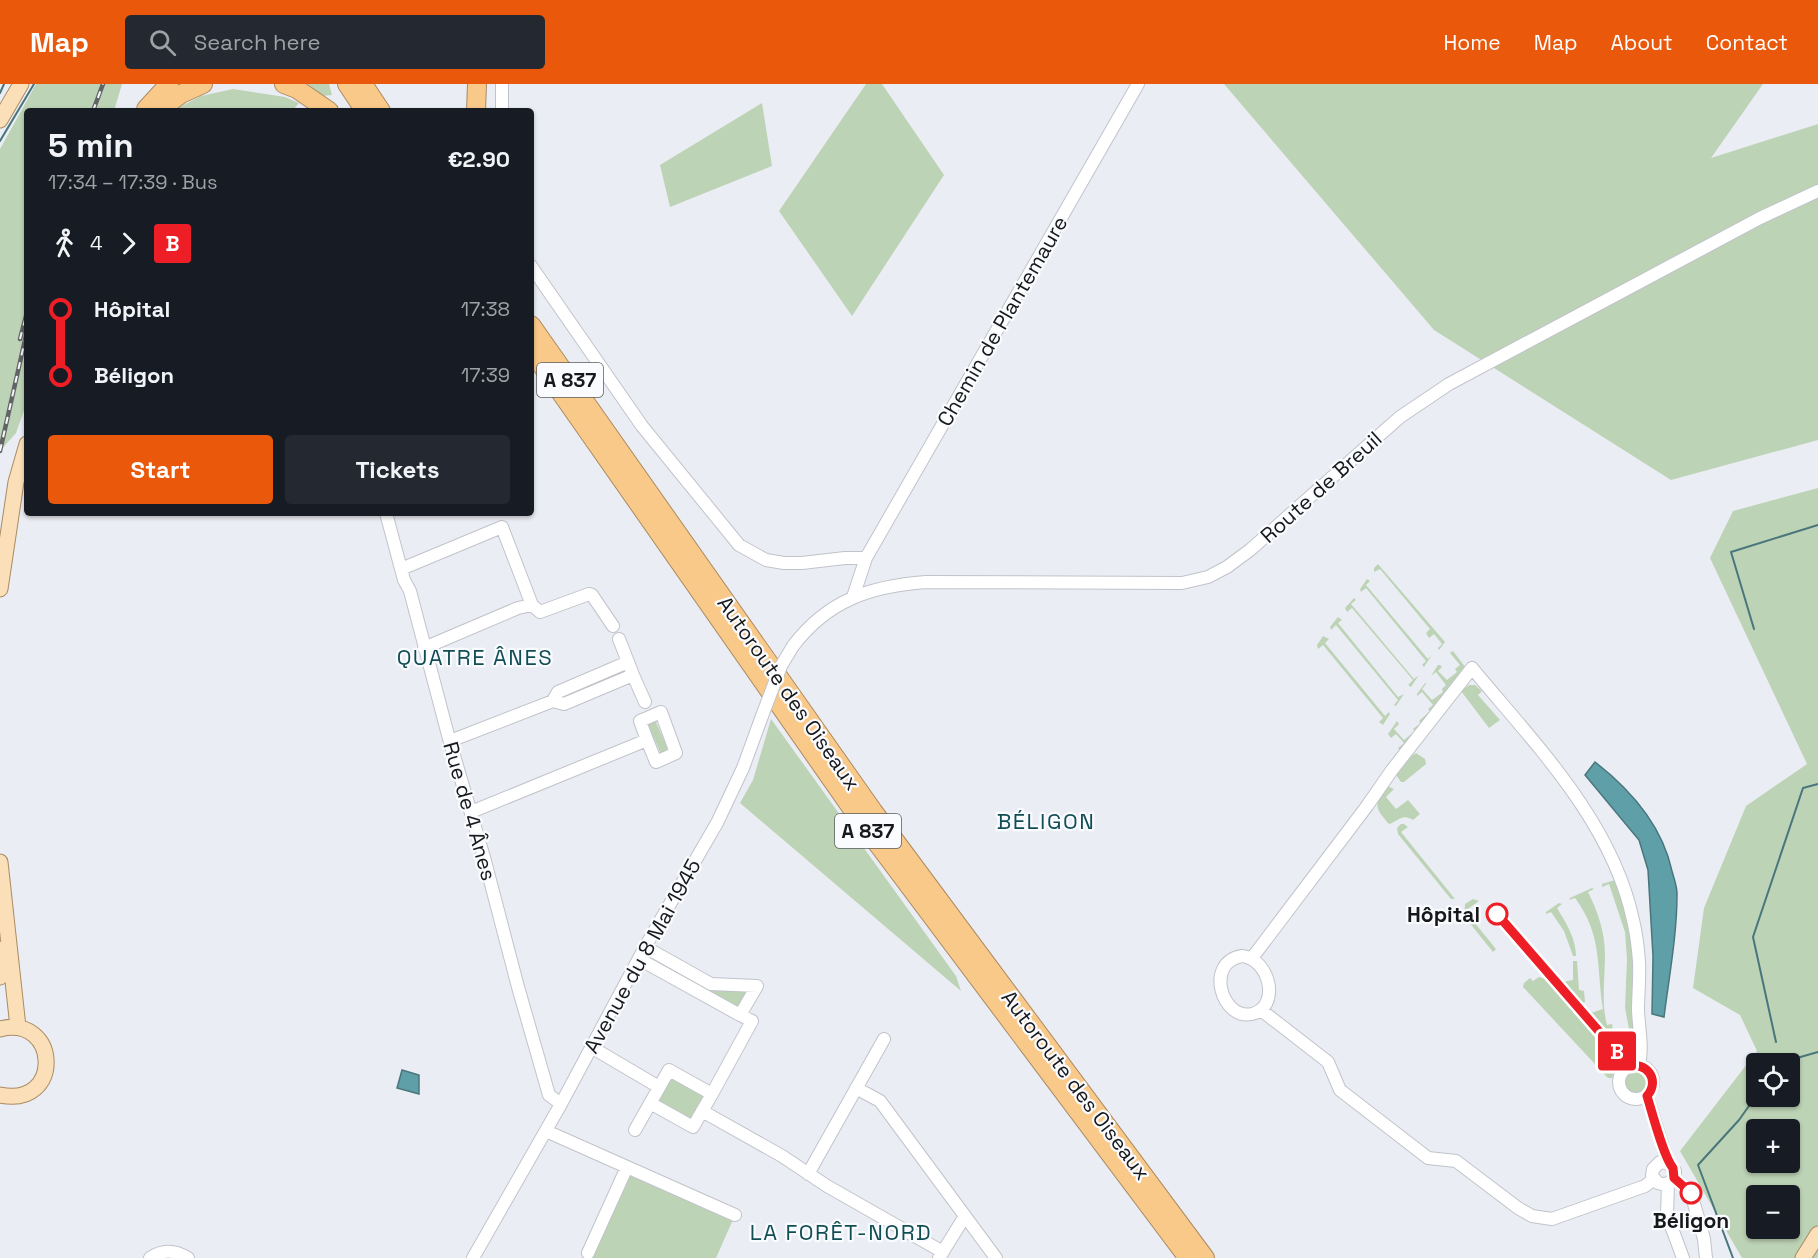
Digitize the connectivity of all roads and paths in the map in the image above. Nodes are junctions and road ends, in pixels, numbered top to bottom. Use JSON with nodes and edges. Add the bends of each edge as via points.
{"nodes":[{"id":1,"x":21,"y":84,"type":"edge"},
{"id":2,"x":169,"y":84,"type":"edge"},
{"id":3,"x":203,"y":84,"type":"edge"},
{"id":4,"x":284,"y":84,"type":"edge"},
{"id":5,"x":346,"y":84,"type":"edge"},
{"id":6,"x":363,"y":84,"type":"edge"},
{"id":7,"x":477,"y":84,"type":"edge"},
{"id":8,"x":502,"y":84,"type":"edge"},
{"id":9,"x":1138,"y":84,"type":"edge"},
{"id":10,"x":148,"y":108,"type":"edge"},
{"id":11,"x":162,"y":108,"type":"edge"},
{"id":12,"x":325,"y":108,"type":"edge"},
{"id":13,"x":363,"y":108,"type":"edge"},
{"id":14,"x":379,"y":108,"type":"edge"},
{"id":15,"x":477,"y":108,"type":"edge"},
{"id":16,"x":502,"y":108,"type":"edge"},
{"id":17,"x":0,"y":120,"type":"edge"},
{"id":18,"x":1818,"y":191,"type":"edge"},
{"id":19,"x":534,"y":270,"type":"edge"},
{"id":20,"x":534,"y":315,"type":"edge"},
{"id":21,"x":534,"y":329,"type":"edge"},
{"id":22,"x":534,"y":354,"type":"edge"},
{"id":23,"x":534,"y":361,"type":"edge"},
{"id":24,"x":561,"y":394,"type":"junction"},
{"id":25,"x":609,"y":435,"type":"junction"},
{"id":26,"x":24,"y":454,"type":"edge"},
{"id":27,"x":387,"y":516,"type":"edge"},
{"id":28,"x":866,"y":558,"type":"junction"},
{"id":29,"x":401,"y":569,"type":"junction"},
{"id":30,"x":0,"y":589,"type":"edge"},
{"id":31,"x":853,"y":597,"type":"junction"},
{"id":32,"x":532,"y":605,"type":"junction"},
{"id":33,"x":613,"y":626,"type":"dead end"},
{"id":34,"x":619,"y":639,"type":"dead end"},
{"id":35,"x":793,"y":646,"type":"joint"},
{"id":36,"x":424,"y":648,"type":"junction"},
{"id":37,"x":628,"y":662,"type":"junction"},
{"id":38,"x":633,"y":675,"type":"junction"},
{"id":39,"x":553,"y":701,"type":"junction"},
{"id":40,"x":645,"y":702,"type":"dead end"},
{"id":41,"x":647,"y":740,"type":"dead end"},
{"id":42,"x":450,"y":741,"type":"junction"},
{"id":43,"x":471,"y":812,"type":"junction"},
{"id":44,"x":0,"y":862,"type":"edge"},
{"id":45,"x":4,"y":904,"type":"junction"},
{"id":46,"x":645,"y":947,"type":"junction"},
{"id":47,"x":1251,"y":958,"type":"junction"},
{"id":48,"x":639,"y":959,"type":"junction"},
{"id":49,"x":0,"y":977,"type":"edge"},
{"id":50,"x":1261,"y":1010,"type":"junction"},
{"id":51,"x":740,"y":1015,"type":"junction"},
{"id":52,"x":18,"y":1027,"type":"junction"},
{"id":53,"x":0,"y":1029,"type":"edge"},
{"id":54,"x":884,"y":1039,"type":"dead end"},
{"id":55,"x":591,"y":1047,"type":"junction"},
{"id":56,"x":1640,"y":1065,"type":"junction"},
{"id":57,"x":659,"y":1087,"type":"junction"},
{"id":58,"x":856,"y":1088,"type":"junction"},
{"id":59,"x":712,"y":1094,"type":"junction"},
{"id":60,"x":0,"y":1095,"type":"edge"},
{"id":61,"x":1643,"y":1097,"type":"junction"},
{"id":62,"x":650,"y":1103,"type":"junction"},
{"id":63,"x":561,"y":1104,"type":"junction"},
{"id":64,"x":702,"y":1111,"type":"junction"},
{"id":65,"x":635,"y":1130,"type":"dead end"},
{"id":66,"x":546,"y":1131,"type":"junction"},
{"id":67,"x":1662,"y":1163,"type":"junction"},
{"id":68,"x":627,"y":1167,"type":"junction"},
{"id":69,"x":808,"y":1174,"type":"junction"},
{"id":70,"x":1654,"y":1179,"type":"junction"},
{"id":71,"x":1671,"y":1181,"type":"junction"},
{"id":72,"x":735,"y":1215,"type":"dead end"},
{"id":73,"x":965,"y":1216,"type":"junction"},
{"id":74,"x":1818,"y":1234,"type":"edge"},
{"id":75,"x":588,"y":1253,"type":"dead end"},
{"id":76,"x":941,"y":1255,"type":"edge"},
{"id":77,"x":150,"y":1258,"type":"edge"},
{"id":78,"x":188,"y":1258,"type":"edge"},
{"id":79,"x":473,"y":1258,"type":"edge"},
{"id":80,"x":996,"y":1258,"type":"edge"},
{"id":81,"x":1188,"y":1258,"type":"edge"},
{"id":82,"x":1205,"y":1258,"type":"edge"},
{"id":83,"x":1683,"y":1258,"type":"edge"},
{"id":84,"x":1706,"y":1258,"type":"edge"},
{"id":85,"x":1803,"y":1258,"type":"edge"}],
"edges":[{"from":1,"to":17,"type":"main road"},
{"from":2,"to":10,"type":"highway"},
{"from":3,"to":11,"type":"highway"},
{"from":4,"to":12,"type":"highway"},
{"from":5,"to":13,"type":"highway"},
{"from":6,"to":14,"type":"highway"},
{"from":7,"to":15,"type":"highway"},
{"from":8,"to":16,"type":"street"},
{"from":9,"to":28,"type":"street","name":"Chemin de Plantemaure"},
{"from":18,"to":31,"type":"street","name":"Route de Breuil","via":[[1449,384],[1400,417],[1250,550],[1208,577],[1182,583],[926,582],[897,584]]},
{"from":19,"to":28,"type":"street","via":[[642,426],[739,545],[766,560],[784,562]]},
{"from":20,"to":25,"type":"highway"},
{"from":21,"to":25,"type":"highway","name":"Autoroute des Oiseaux","number":"A 837"},
{"from":22,"to":24,"type":"highway","name":"Autoroute des Oiseaux","number":"A 837"},
{"from":23,"to":24,"type":"highway"},
{"from":24,"to":81,"type":"highway","name":"Autoroute des Oiseaux","number":"A 837","via":[[862,823]]},
{"from":25,"to":82,"type":"highway","name":"Autoroute des Oiseaux","number":"A 837","via":[[873,811]]},
{"from":26,"to":30,"type":"main road","via":[[16,482]]},
{"from":27,"to":29,"type":"street","name":"Rue de 4 Ânes"},
{"from":28,"to":31,"type":"street"},
{"from":29,"to":32,"type":"street","via":[[502,527]]},
{"from":29,"to":36,"type":"street","name":"Rue de 4 Ânes"},
{"from":31,"to":35,"type":"street","name":"Route de Breuil","via":[[819,618]]},
{"from":32,"to":33,"type":"street","via":[[540,612],[589,594]]},
{"from":32,"to":36,"type":"street"},
{"from":34,"to":37,"type":"street"},
{"from":35,"to":46,"type":"street","name":"Avenue du 8 Mai 1945","bridge":true,"via":[[781,666],[743,768],[717,823]]},
{"from":36,"to":42,"type":"street","name":"Rue de 4 Ânes"},
{"from":37,"to":38,"type":"street"},
{"from":37,"to":39,"type":"street","via":[[558,692]]},
{"from":38,"to":39,"type":"street","via":[[564,704]]},
{"from":38,"to":40,"type":"street"},
{"from":39,"to":42,"type":"street"},
{"from":41,"to":43,"type":"street"},
{"from":42,"to":43,"type":"street","name":"Rue de 4 Ânes"},
{"from":43,"to":63,"type":"street","name":"Rue de 4 Ânes","via":[[549,1095]]},
{"from":44,"to":45,"type":"main road"},
{"from":45,"to":49,"type":"main road"},
{"from":45,"to":52,"type":"main road"},
{"from":46,"to":48,"type":"street","name":"Avenue du 8 Mai 1945"},
{"from":46,"to":51,"type":"street","via":[[711,984],[757,986]]},
{"from":47,"to":50,"type":"street","via":[[1262,966],[1268,984],[1268,999]]},
{"from":47,"to":50,"type":"street","via":[[1236,957],[1227,963],[1220,973],[1221,986],[1227,1002],[1236,1011],[1250,1014]]},
{"from":47,"to":56,"type":"street","via":[[1472,668],[1575,795],[1618,874],[1633,919],[1639,960]]},
{"from":48,"to":51,"type":"street"},
{"from":48,"to":55,"type":"street","name":"Avenue du 8 Mai 1945"},
{"from":50,"to":70,"type":"street","via":[[1328,1062],[1340,1090],[1428,1158],[1456,1161],[1532,1216],[1552,1219],[1646,1186]]},
{"from":51,"to":59,"type":"street","via":[[752,1021]]},
{"from":52,"to":53,"type":"main road"},
{"from":52,"to":60,"type":"main road","via":[[39,1039],[45,1049],[46,1072],[33,1091],[23,1096]]},
{"from":54,"to":58,"type":"street"},
{"from":55,"to":57,"type":"street"},
{"from":55,"to":63,"type":"street","name":"Avenue du 8 Mai 1945"},
{"from":56,"to":61,"type":"street","via":[[1652,1076],[1653,1086]]},
{"from":56,"to":61,"type":"street","via":[[1624,1070],[1618,1083],[1625,1096],[1635,1100]]},
{"from":57,"to":59,"type":"street","via":[[669,1070]]},
{"from":57,"to":62,"type":"street"},
{"from":58,"to":69,"type":"street"},
{"from":58,"to":73,"type":"street","via":[[880,1101]]},
{"from":59,"to":64,"type":"street"},
{"from":61,"to":67,"type":"street","via":[[1666,1151]]},
{"from":62,"to":64,"type":"street","via":[[693,1127]]},
{"from":62,"to":65,"type":"street"},
{"from":63,"to":66,"type":"street","name":"Avenue du 8 Mai 1945"},
{"from":64,"to":69,"type":"street"},
{"from":66,"to":68,"type":"street"},
{"from":66,"to":79,"type":"street","name":"Avenue du 8 Mai 1945"},
{"from":67,"to":70,"type":"street","via":[[1653,1169]]},
{"from":67,"to":71,"type":"street","via":[[1673,1168]]},
{"from":68,"to":72,"type":"street"},
{"from":68,"to":75,"type":"street"},
{"from":69,"to":76,"type":"street"},
{"from":70,"to":71,"type":"street","via":[[1661,1184]]},
{"from":71,"to":83,"type":"street","via":[[1667,1215]]},
{"from":71,"to":84,"type":"street","via":[[1691,1193]]},
{"from":73,"to":76,"type":"street"},
{"from":73,"to":80,"type":"street"},
{"from":74,"to":85,"type":"main road"},
{"from":77,"to":78,"type":"street","via":[[169,1251]]}]}
